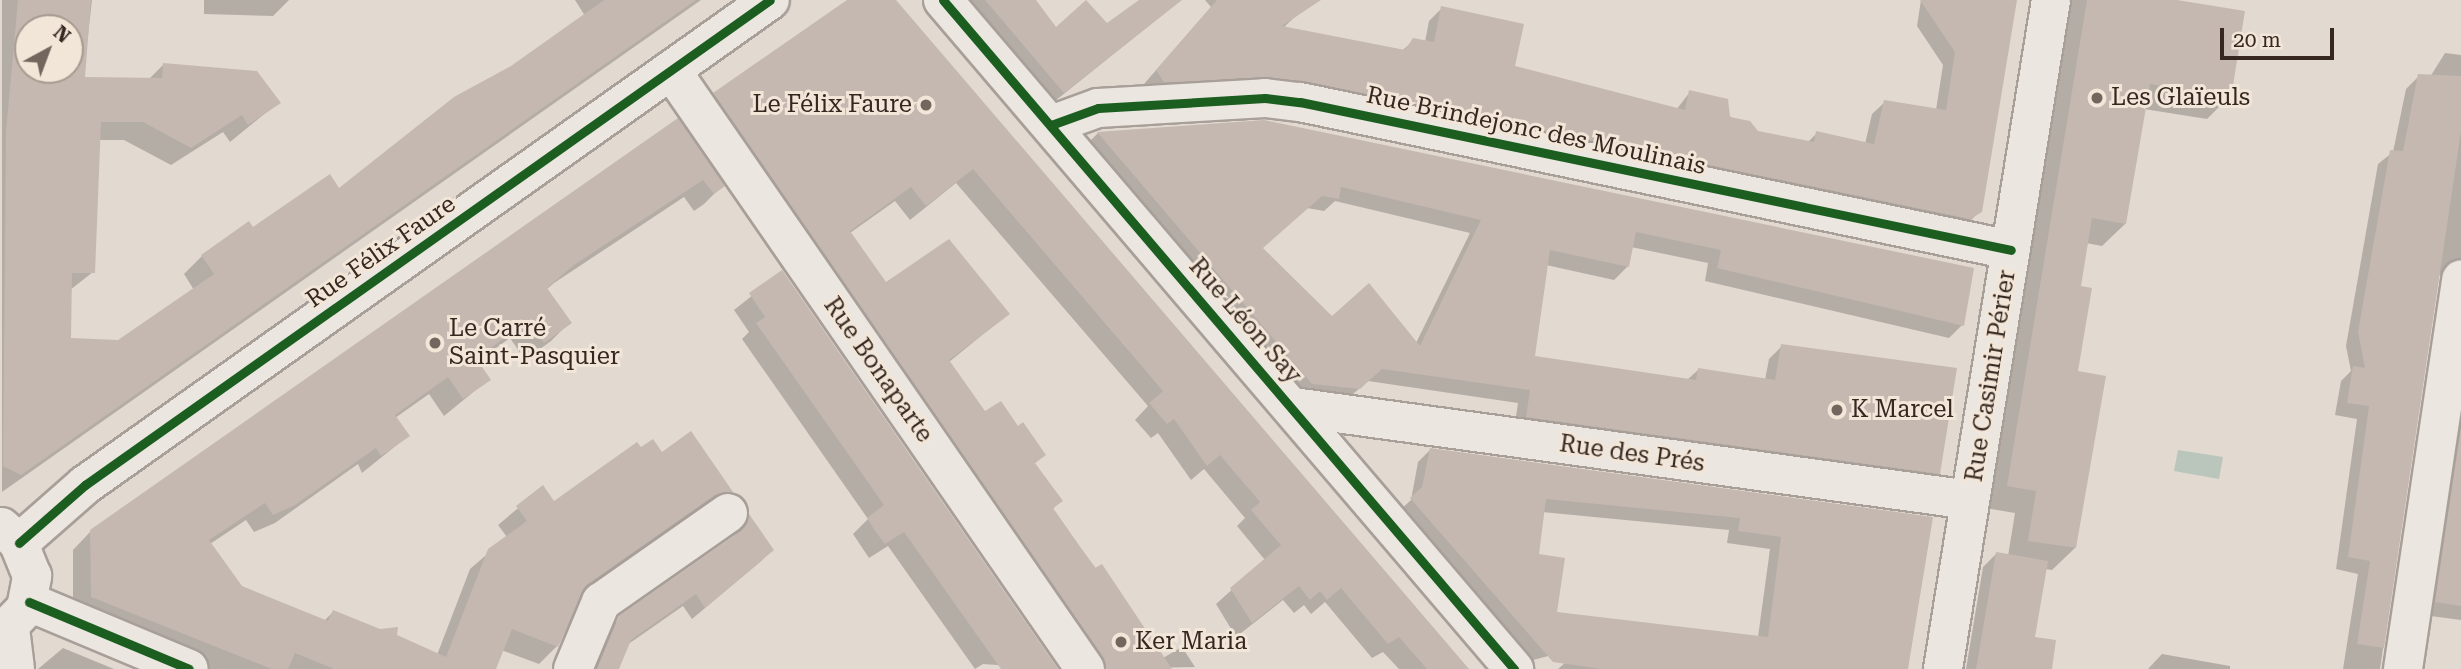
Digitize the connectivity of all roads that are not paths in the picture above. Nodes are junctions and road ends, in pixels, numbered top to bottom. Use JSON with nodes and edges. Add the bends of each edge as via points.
{"nodes":[{"id":1,"x":770,"y":0,"type":"edge"},
{"id":2,"x":943,"y":0,"type":"edge"},
{"id":3,"x":2051,"y":0,"type":"edge"},
{"id":4,"x":671,"y":71,"type":"junction"},
{"id":5,"x":1051,"y":125,"type":"junction"},
{"id":6,"x":2011,"y":250,"type":"junction"},
{"id":7,"x":2461,"y":279,"type":"edge"},
{"id":8,"x":1293,"y":407,"type":"junction"},
{"id":9,"x":1970,"y":500,"type":"junction"},
{"id":10,"x":728,"y":513,"type":"dead end"},
{"id":11,"x":10,"y":535,"type":"edge"},
{"id":12,"x":13,"y":622,"type":"edge"},
{"id":13,"x":15,"y":669,"type":"edge"},
{"id":14,"x":189,"y":669,"type":"edge"},
{"id":15,"x":573,"y":669,"type":"edge"},
{"id":16,"x":1084,"y":669,"type":"edge"},
{"id":17,"x":1514,"y":669,"type":"edge"},
{"id":18,"x":1943,"y":669,"type":"edge"},
{"id":19,"x":2403,"y":669,"type":"edge"}],
"edges":[{"from":1,"to":4,"type":"street","name":"Rue Félix Faure"},
{"from":2,"to":5,"type":"street","name":"Rue Léon Say"},
{"from":3,"to":6,"type":"street","name":"Rue Casimir Périer"},
{"from":4,"to":11,"type":"street","name":"Rue Félix Faure"},
{"from":4,"to":16,"type":"street","name":"Rue Bonaparte"},
{"from":5,"to":6,"type":"street","name":"Rue Brindejonc des Moulinais","via":[[1098,108],[1265,98],[1300,102]]},
{"from":5,"to":8,"type":"street","name":"Rue Léon Say"},
{"from":6,"to":9,"type":"street","name":"Rue Casimir Périer"},
{"from":7,"to":19,"type":"street"},
{"from":8,"to":9,"type":"street","name":"Rue des Prés"},
{"from":8,"to":17,"type":"street","name":"Rue Léon Say"},
{"from":9,"to":18,"type":"street","name":"Rue Casimir Périer"},
{"from":10,"to":15,"type":"street","via":[[601,602]]},
{"from":11,"to":12,"type":"street","via":[[32,576]]},
{"from":12,"to":13,"type":"street"},
{"from":12,"to":14,"type":"street"}]}
